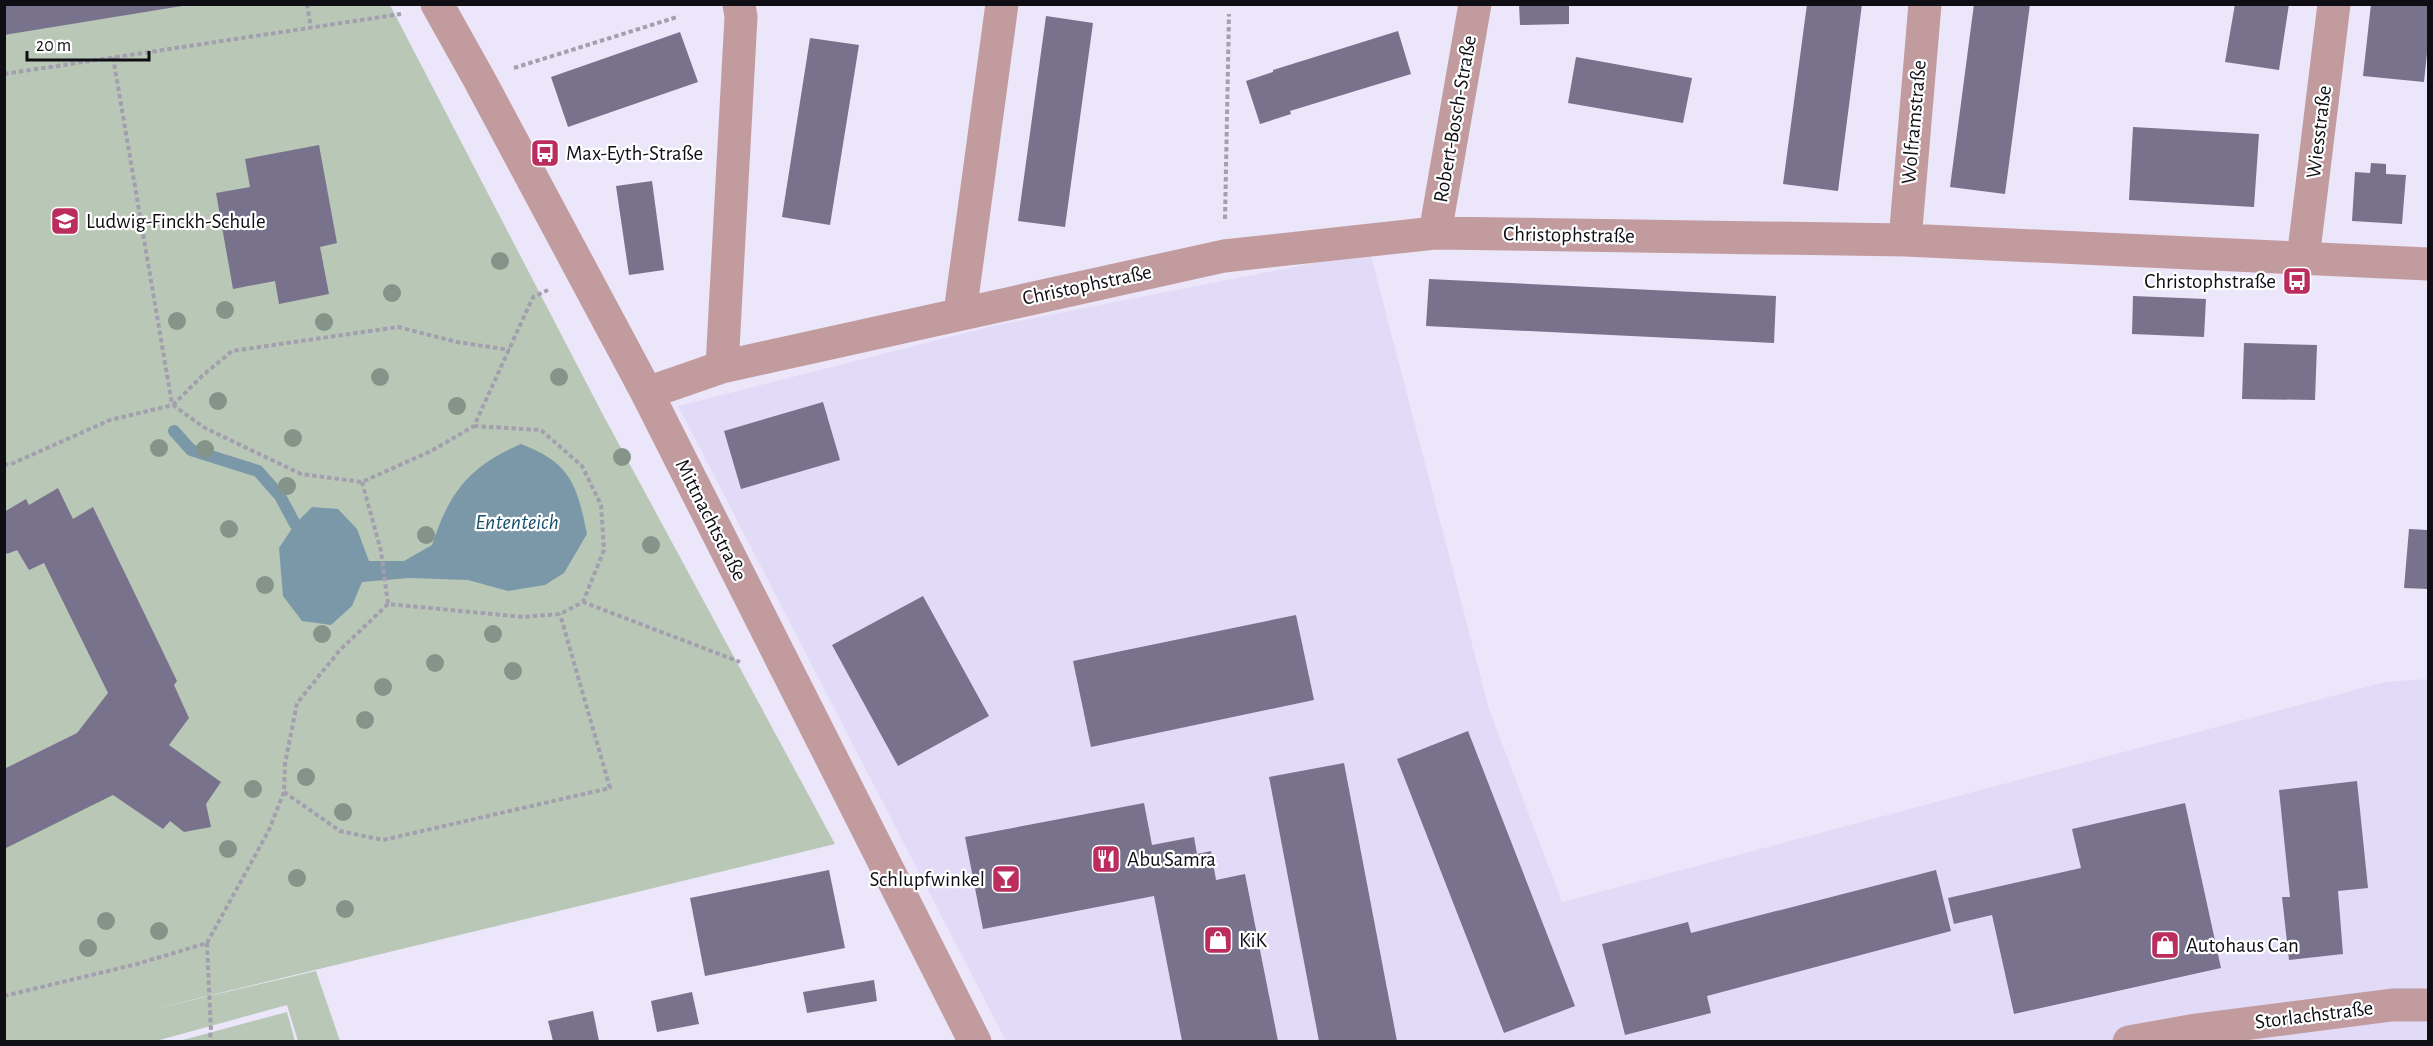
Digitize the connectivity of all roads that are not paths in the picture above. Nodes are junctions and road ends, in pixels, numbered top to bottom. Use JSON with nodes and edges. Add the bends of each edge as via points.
{"nodes":[{"id":1,"x":739,"y":4,"type":"edge"},
{"id":2,"x":1002,"y":4,"type":"edge"},
{"id":3,"x":1475,"y":4,"type":"edge"},
{"id":4,"x":1925,"y":4,"type":"edge"},
{"id":5,"x":2334,"y":4,"type":"edge"},
{"id":6,"x":438,"y":6,"type":"edge"},
{"id":7,"x":1434,"y":233,"type":"junction"},
{"id":8,"x":1905,"y":240,"type":"junction"},
{"id":9,"x":2303,"y":259,"type":"junction"},
{"id":10,"x":2428,"y":264,"type":"edge"},
{"id":11,"x":960,"y":313,"type":"junction"},
{"id":12,"x":722,"y":367,"type":"junction"},
{"id":13,"x":647,"y":393,"type":"junction"},
{"id":14,"x":2428,"y":1005,"type":"edge"},
{"id":15,"x":975,"y":1041,"type":"edge"},
{"id":16,"x":2129,"y":1041,"type":"edge"}],
"edges":[{"from":1,"to":12,"type":"street"},
{"from":2,"to":11,"type":"street"},
{"from":3,"to":7,"type":"street","name":"Robert-Bosch-Straße"},
{"from":4,"to":8,"type":"street","name":"Wolframstraße"},
{"from":5,"to":9,"type":"street","name":"Wiesstraße"},
{"from":6,"to":13,"type":"street","name":"Mittnachtstraße"},
{"from":7,"to":8,"type":"street","name":"Christophstraße"},
{"from":7,"to":11,"type":"street","name":"Christophstraße","via":[[1224,256]]},
{"from":8,"to":9,"type":"street","name":"Christophstraße"},
{"from":9,"to":10,"type":"street","name":"Christophstraße"},
{"from":11,"to":12,"type":"street","name":"Christophstraße"},
{"from":12,"to":13,"type":"street","name":"Christophstraße"},
{"from":13,"to":15,"type":"street","name":"Mittnachtstraße"},
{"from":14,"to":16,"type":"street","name":"Storlachstraße","via":[[2392,1005]]}]}
